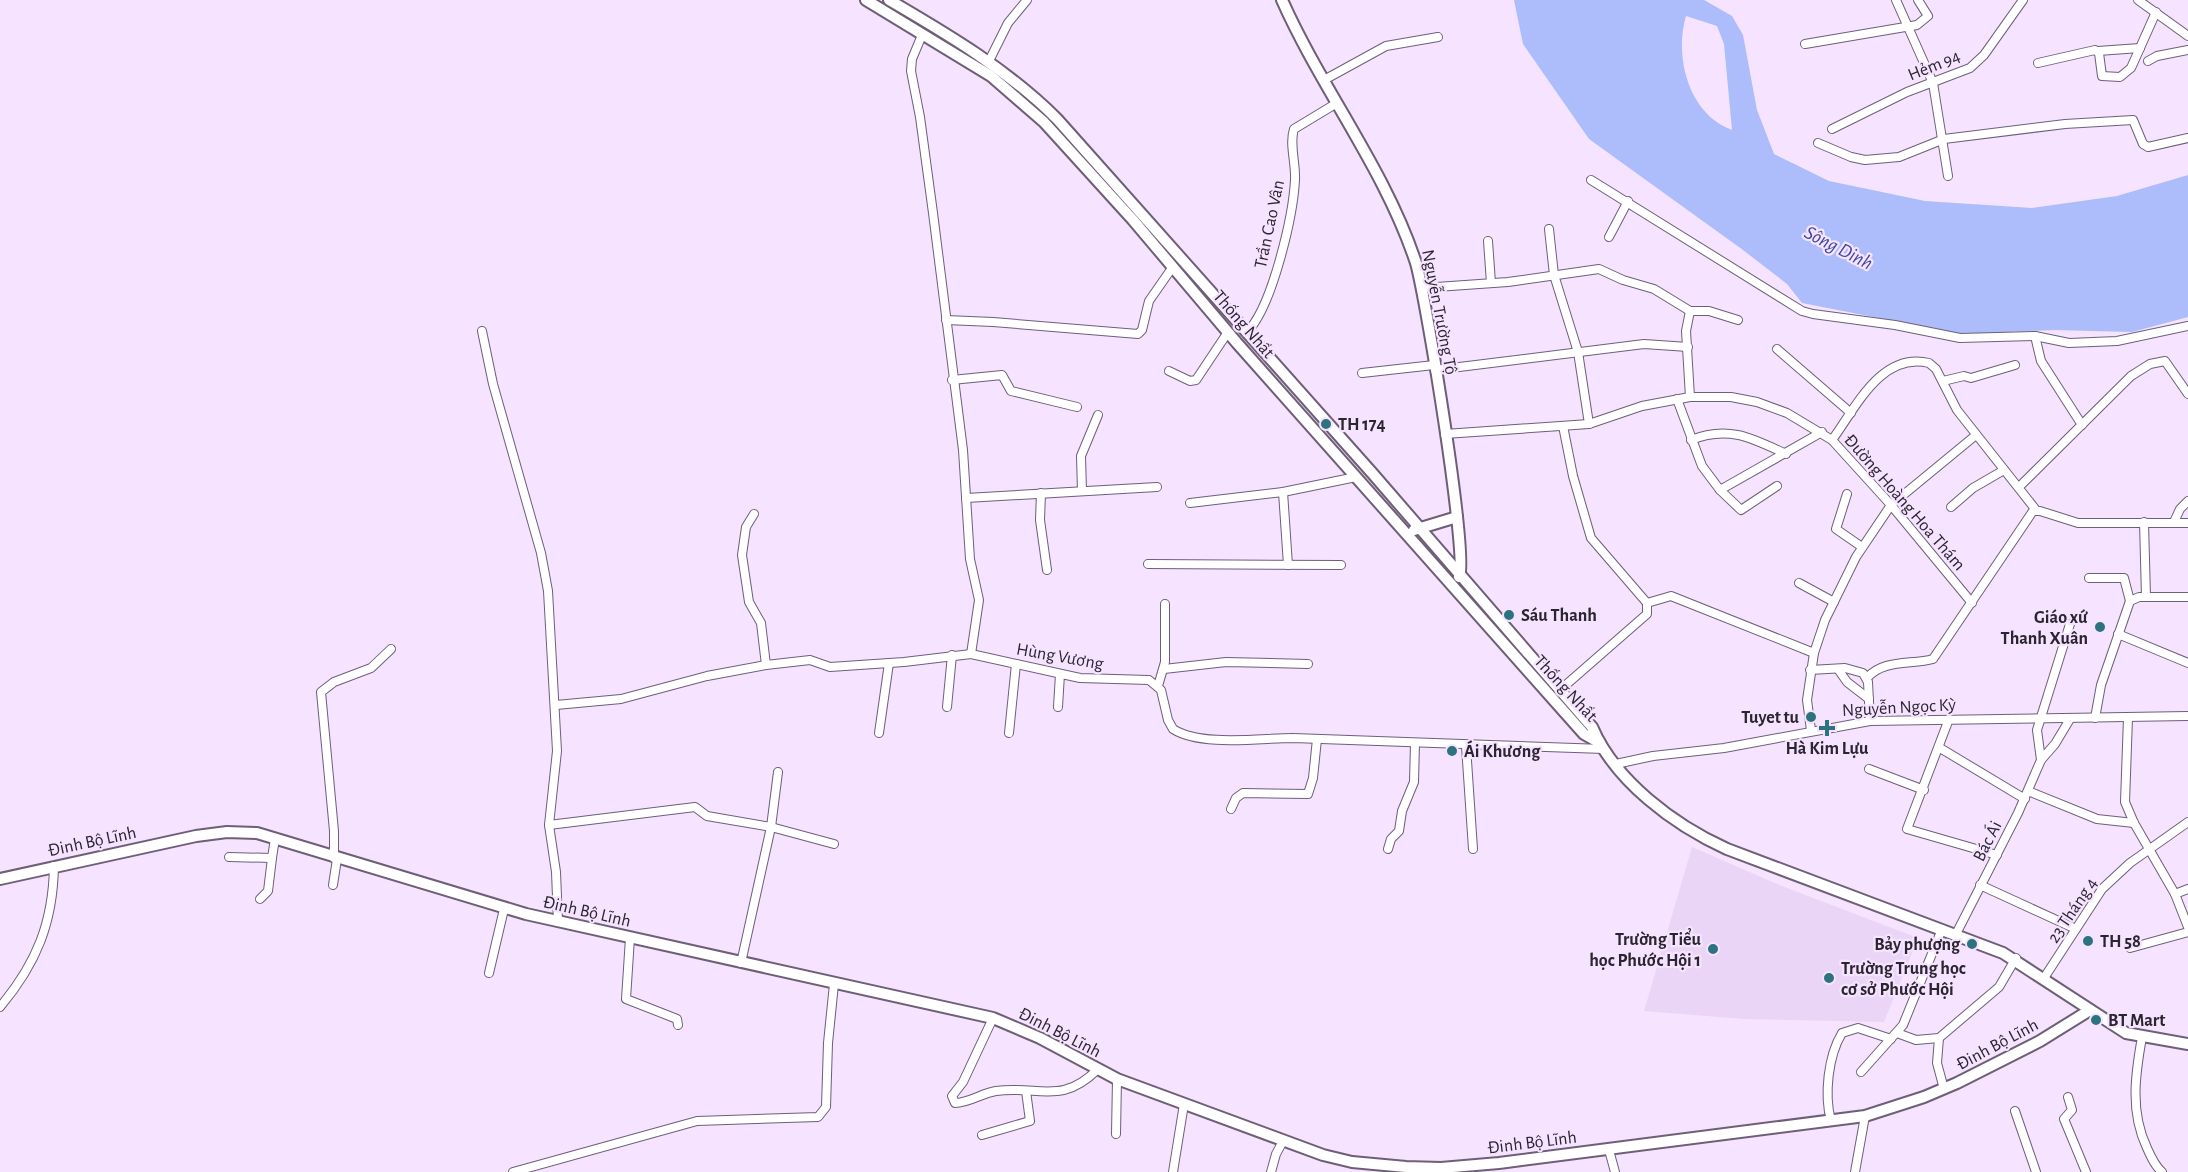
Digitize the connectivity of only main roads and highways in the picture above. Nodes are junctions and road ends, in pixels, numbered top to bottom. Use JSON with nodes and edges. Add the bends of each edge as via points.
{"nodes":[{"id":1,"x":866,"y":0,"type":"edge"},
{"id":2,"x":890,"y":0,"type":"edge"},
{"id":3,"x":1282,"y":0,"type":"edge"},
{"id":4,"x":1265,"y":355,"type":"junction"},
{"id":5,"x":1255,"y":363,"type":"junction"},
{"id":6,"x":1457,"y":517,"type":"junction"},
{"id":7,"x":1419,"y":528,"type":"junction"},
{"id":8,"x":1407,"y":534,"type":"junction"},
{"id":9,"x":1461,"y":576,"type":"junction"},
{"id":10,"x":1451,"y":585,"type":"junction"},
{"id":11,"x":1601,"y":746,"type":"junction"},
{"id":12,"x":0,"y":879,"type":"edge"},
{"id":13,"x":2090,"y":1010,"type":"junction"},
{"id":14,"x":2188,"y":1044,"type":"edge"}],
"edges":[{"from":1,"to":5,"type":"main road","name":"Thống Nhất","via":[[990,76],[1030,108],[1085,165]]},
{"from":2,"to":4,"type":"main road","name":"Thống Nhất","via":[[989,61],[1057,119],[1138,206]]},
{"from":3,"to":6,"type":"main road","name":"Nguyễn Trường Tộ","via":[[1403,229],[1416,263]]},
{"from":4,"to":5,"type":"main road"},
{"from":4,"to":7,"type":"main road","name":"Thống Nhất"},
{"from":5,"to":8,"type":"main road","name":"Thống Nhất"},
{"from":6,"to":7,"type":"main road"},
{"from":6,"to":9,"type":"main road","name":"Nguyễn Trường Tộ"},
{"from":7,"to":8,"type":"main road"},
{"from":7,"to":9,"type":"main road","name":"Thống Nhất"},
{"from":8,"to":10,"type":"main road","name":"Thống Nhất"},
{"from":9,"to":10,"type":"main road"},
{"from":9,"to":11,"type":"main road","name":"Thống Nhất","via":[[1592,726]]},
{"from":10,"to":11,"type":"main road","name":"Thống Nhất","via":[[1584,734]]},
{"from":11,"to":13,"type":"main road","via":[[1646,796],[1706,838],[2016,958]]},
{"from":12,"to":13,"type":"main road","name":"Đinh Bộ Lĩnh","via":[[227,831],[247,832],[504,909],[993,1018],[1117,1079],[1283,1141],[1352,1162],[1425,1168],[1609,1150],[1864,1116],[1944,1089],[2040,1041]]},
{"from":13,"to":14,"type":"main road","via":[[2119,1029],[2142,1037]]}]}
